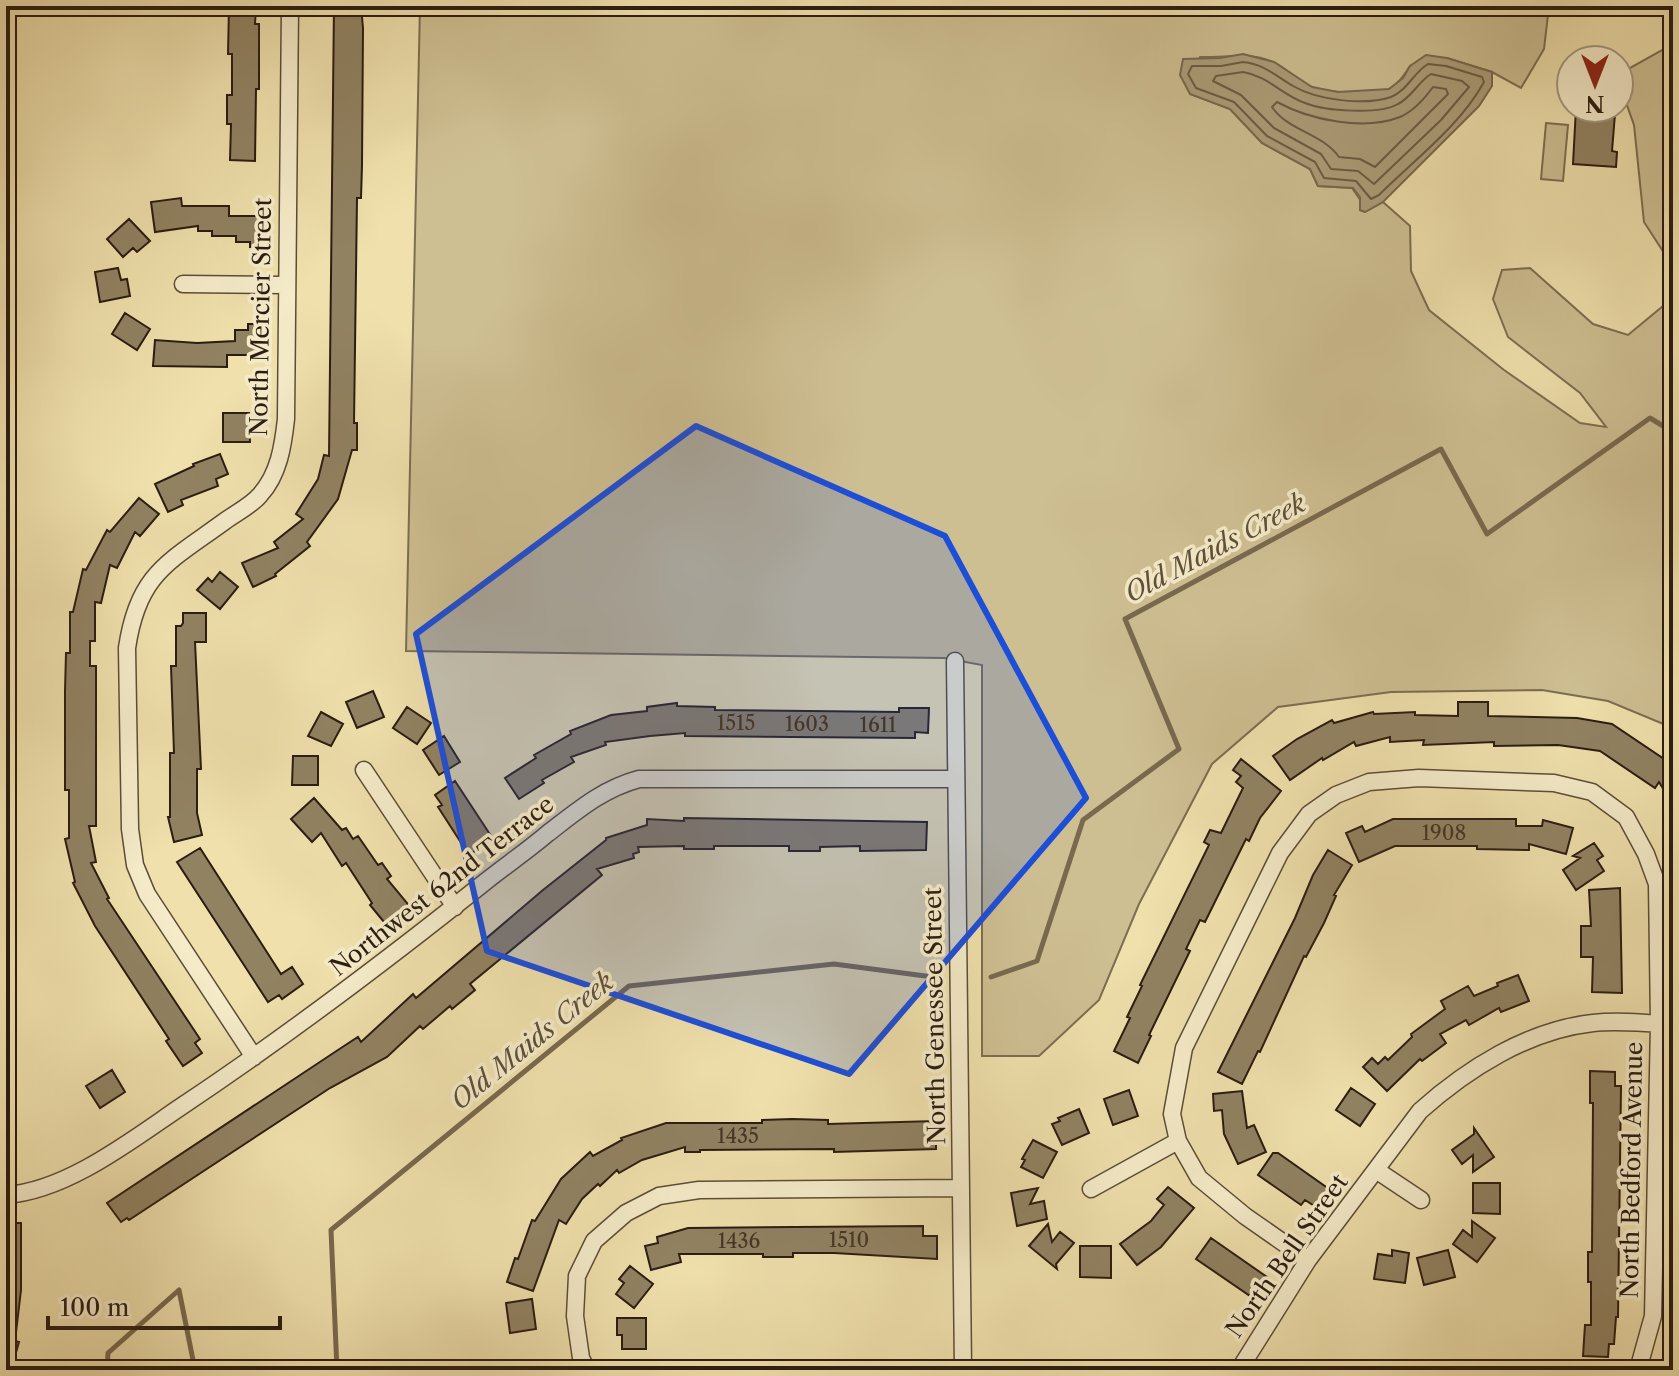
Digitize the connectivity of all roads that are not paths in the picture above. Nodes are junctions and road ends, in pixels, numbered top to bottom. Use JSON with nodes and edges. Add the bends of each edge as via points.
{"nodes":[{"id":1,"x":290,"y":6,"type":"edge"},
{"id":2,"x":183,"y":284,"type":"dead end"},
{"id":3,"x":287,"y":285,"type":"junction"},
{"id":4,"x":955,"y":661,"type":"dead end"},
{"id":5,"x":364,"y":770,"type":"dead end"},
{"id":6,"x":956,"y":779,"type":"junction"},
{"id":7,"x":455,"y":907,"type":"junction"},
{"id":8,"x":1666,"y":1025,"type":"edge"},
{"id":9,"x":254,"y":1057,"type":"junction"},
{"id":10,"x":1178,"y":1141,"type":"junction"},
{"id":11,"x":1376,"y":1170,"type":"junction"},
{"id":12,"x":961,"y":1188,"type":"junction"},
{"id":13,"x":1091,"y":1189,"type":"dead end"},
{"id":14,"x":6,"y":1195,"type":"edge"},
{"id":15,"x":1421,"y":1200,"type":"dead end"},
{"id":16,"x":1308,"y":1260,"type":"junction"},
{"id":17,"x":587,"y":1370,"type":"edge"},
{"id":18,"x":963,"y":1370,"type":"edge"},
{"id":19,"x":1239,"y":1370,"type":"edge"},
{"id":20,"x":1638,"y":1370,"type":"edge"}],
"edges":[{"from":1,"to":3,"type":"street","name":"North Mercier Street"},
{"from":2,"to":3,"type":"street"},
{"from":3,"to":9,"type":"street","name":"North Mercier Street","via":[[286,419],[277,467],[260,496],[158,570],[144,590],[127,648],[135,865],[147,894]]},
{"from":4,"to":6,"type":"street","name":"North Genessee Street"},
{"from":5,"to":7,"type":"street"},
{"from":6,"to":7,"type":"street","name":"Northwest 62nd Terrace","via":[[639,779],[586,803]]},
{"from":6,"to":12,"type":"street","name":"North Genessee Street"},
{"from":7,"to":9,"type":"street","name":"Northwest 62nd Terrace"},
{"from":8,"to":10,"type":"street","via":[[1657,884],[1626,817],[1592,792],[1554,783],[1419,778],[1369,782],[1336,795],[1309,814],[1280,853],[1184,1048],[1172,1114]]},
{"from":8,"to":11,"type":"street","name":"North Bell Street","via":[[1593,1023],[1495,1057],[1420,1111]]},
{"from":8,"to":20,"type":"street","name":"North Bedford Avenue","via":[[1653,1316]]},
{"from":9,"to":14,"type":"street","name":"Northwest 62nd Terrace","via":[[62,1180]]},
{"from":10,"to":13,"type":"street"},
{"from":10,"to":16,"type":"street","via":[[1199,1178]]},
{"from":11,"to":15,"type":"street","name":"North Bell Street"},
{"from":11,"to":16,"type":"street","name":"North Bell Street"},
{"from":12,"to":17,"type":"street","via":[[699,1190],[659,1196],[626,1213],[594,1241],[577,1276],[575,1316]]},
{"from":12,"to":18,"type":"street","name":"North Genessee Street"},
{"from":16,"to":19,"type":"street","name":"North Bell Street"}]}
